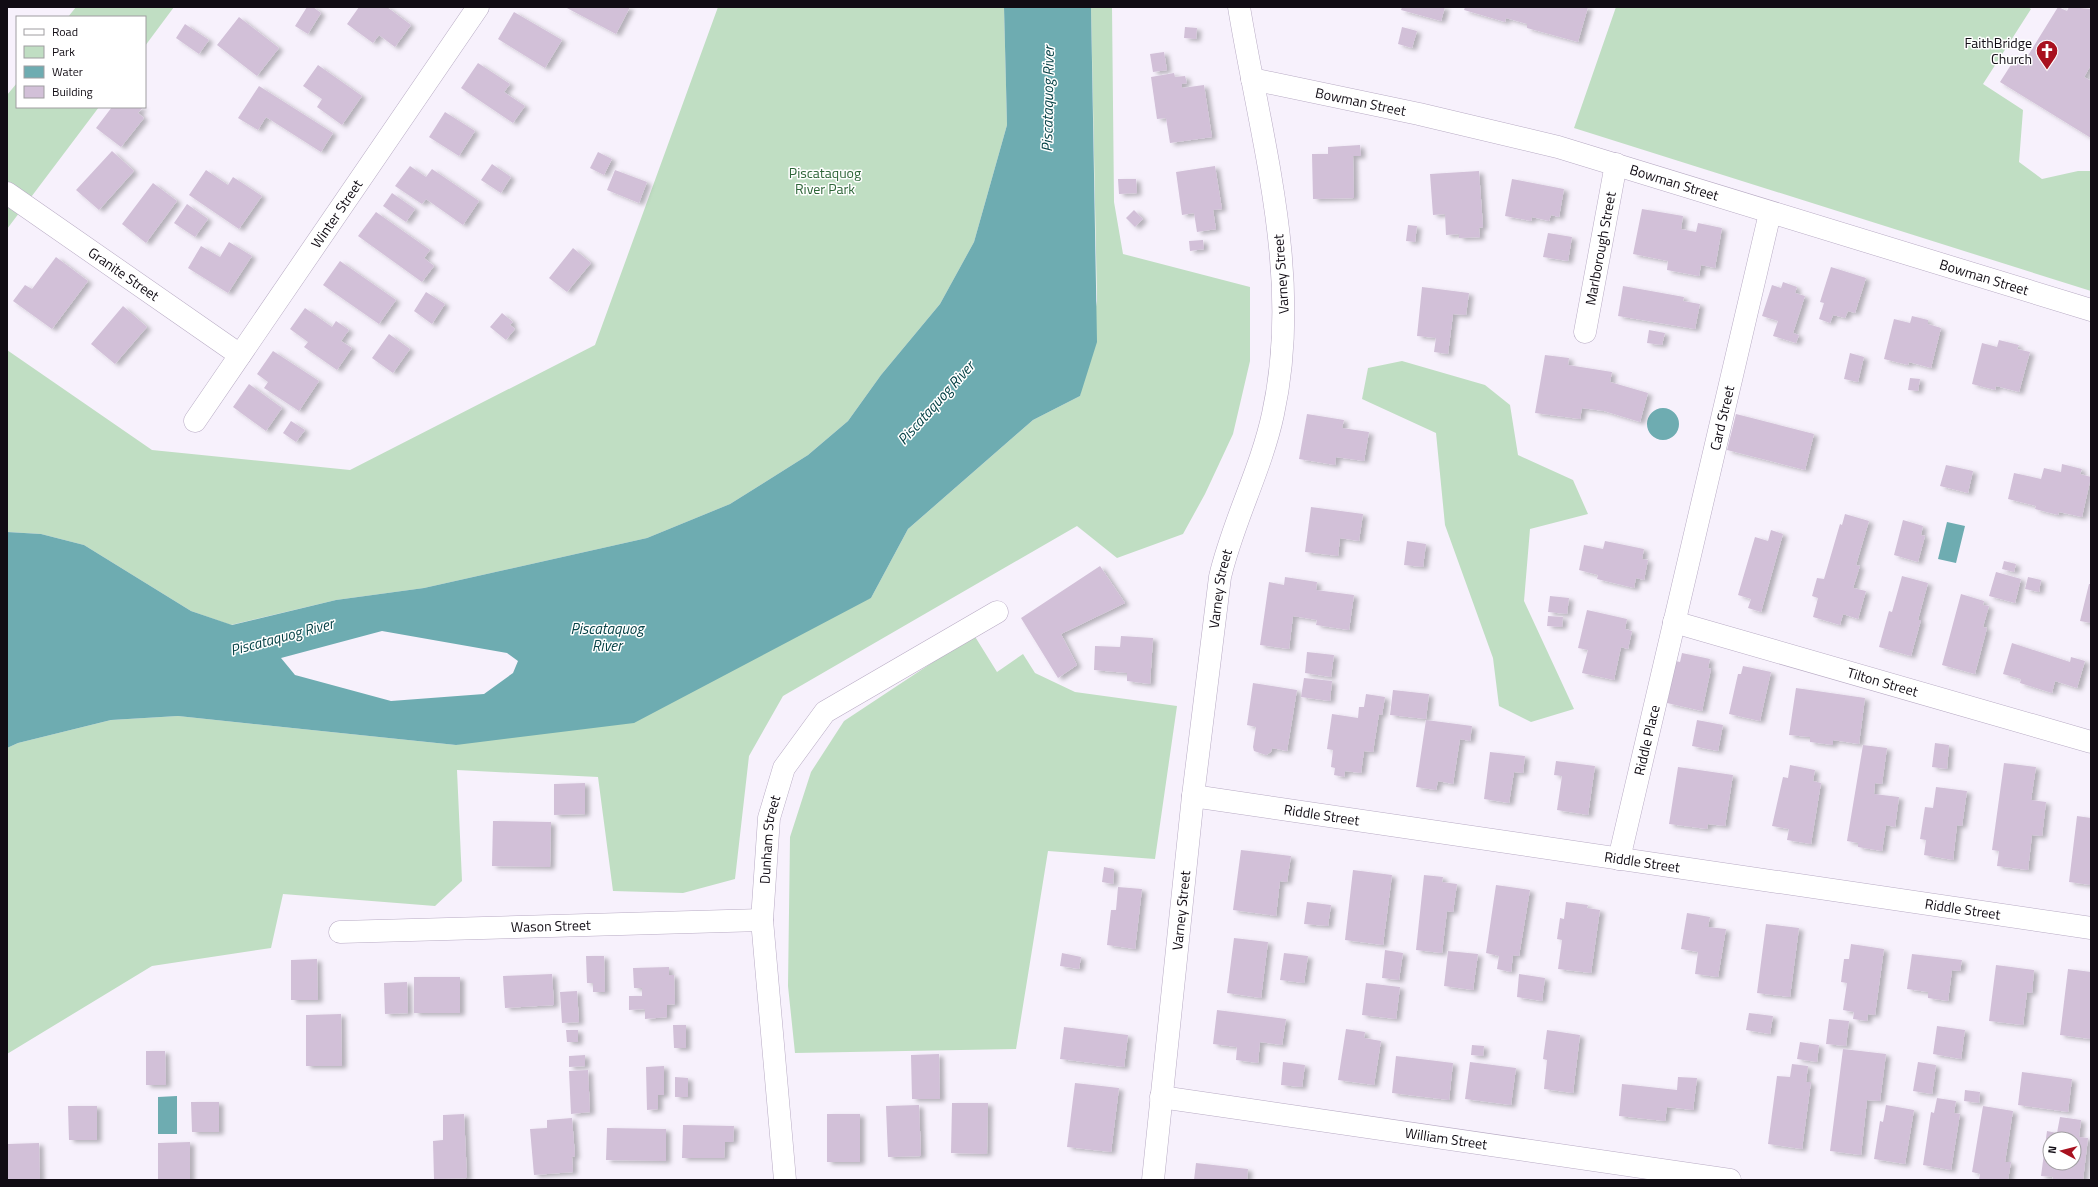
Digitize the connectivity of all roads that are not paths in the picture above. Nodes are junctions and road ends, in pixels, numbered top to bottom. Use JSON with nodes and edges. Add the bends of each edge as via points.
{"nodes":[{"id":1,"x":478,"y":7,"type":"edge"},
{"id":2,"x":1239,"y":7,"type":"edge"},
{"id":3,"x":1252,"y":79,"type":"junction"},
{"id":4,"x":1616,"y":164,"type":"junction"},
{"id":5,"x":7,"y":193,"type":"edge"},
{"id":6,"x":1770,"y":213,"type":"junction"},
{"id":7,"x":2091,"y":310,"type":"edge"},
{"id":8,"x":1585,"y":332,"type":"dead end"},
{"id":9,"x":240,"y":355,"type":"junction"},
{"id":10,"x":195,"y":421,"type":"dead end"},
{"id":11,"x":998,"y":612,"type":"dead end"},
{"id":12,"x":1674,"y":622,"type":"junction"},
{"id":13,"x":2091,"y":742,"type":"edge"},
{"id":14,"x":1193,"y":796,"type":"junction"},
{"id":15,"x":1619,"y":859,"type":"junction"},
{"id":16,"x":762,"y":920,"type":"junction"},
{"id":17,"x":2091,"y":928,"type":"edge"},
{"id":18,"x":340,"y":932,"type":"dead end"},
{"id":19,"x":1161,"y":1097,"type":"junction"},
{"id":20,"x":785,"y":1180,"type":"edge"},
{"id":21,"x":1152,"y":1180,"type":"edge"},
{"id":22,"x":1730,"y":1180,"type":"edge"}],
"edges":[{"from":1,"to":9,"type":"street","name":"Winter Street"},
{"from":2,"to":3,"type":"street","name":"Varney Street"},
{"from":3,"to":4,"type":"street","name":"Bowman Street","via":[[1435,117]]},
{"from":3,"to":14,"type":"street","name":"Varney Street","via":[[1277,215],[1283,270],[1284,324],[1274,413],[1265,447],[1227,546],[1220,577]]},
{"from":4,"to":6,"type":"street","name":"Bowman Street"},
{"from":4,"to":8,"type":"street","name":"Marlborough Street"},
{"from":5,"to":9,"type":"street","name":"Granite Street"},
{"from":6,"to":7,"type":"street","name":"Bowman Street"},
{"from":6,"to":12,"type":"street","name":"Card Street"},
{"from":9,"to":10,"type":"street","name":"Winter Street"},
{"from":11,"to":16,"type":"street","name":"Dunham Street","via":[[825,712],[784,768],[769,818]]},
{"from":12,"to":13,"type":"street","name":"Tilton Street"},
{"from":12,"to":15,"type":"street","name":"Riddle Place"},
{"from":14,"to":15,"type":"street","name":"Riddle Street"},
{"from":14,"to":19,"type":"street","name":"Varney Street"},
{"from":15,"to":17,"type":"street","name":"Riddle Street"},
{"from":16,"to":18,"type":"street","name":"Wason Street"},
{"from":16,"to":20,"type":"street","name":"Dunham Street"},
{"from":19,"to":21,"type":"street","name":"Varney Street"},
{"from":19,"to":22,"type":"street","name":"William Street"}]}
